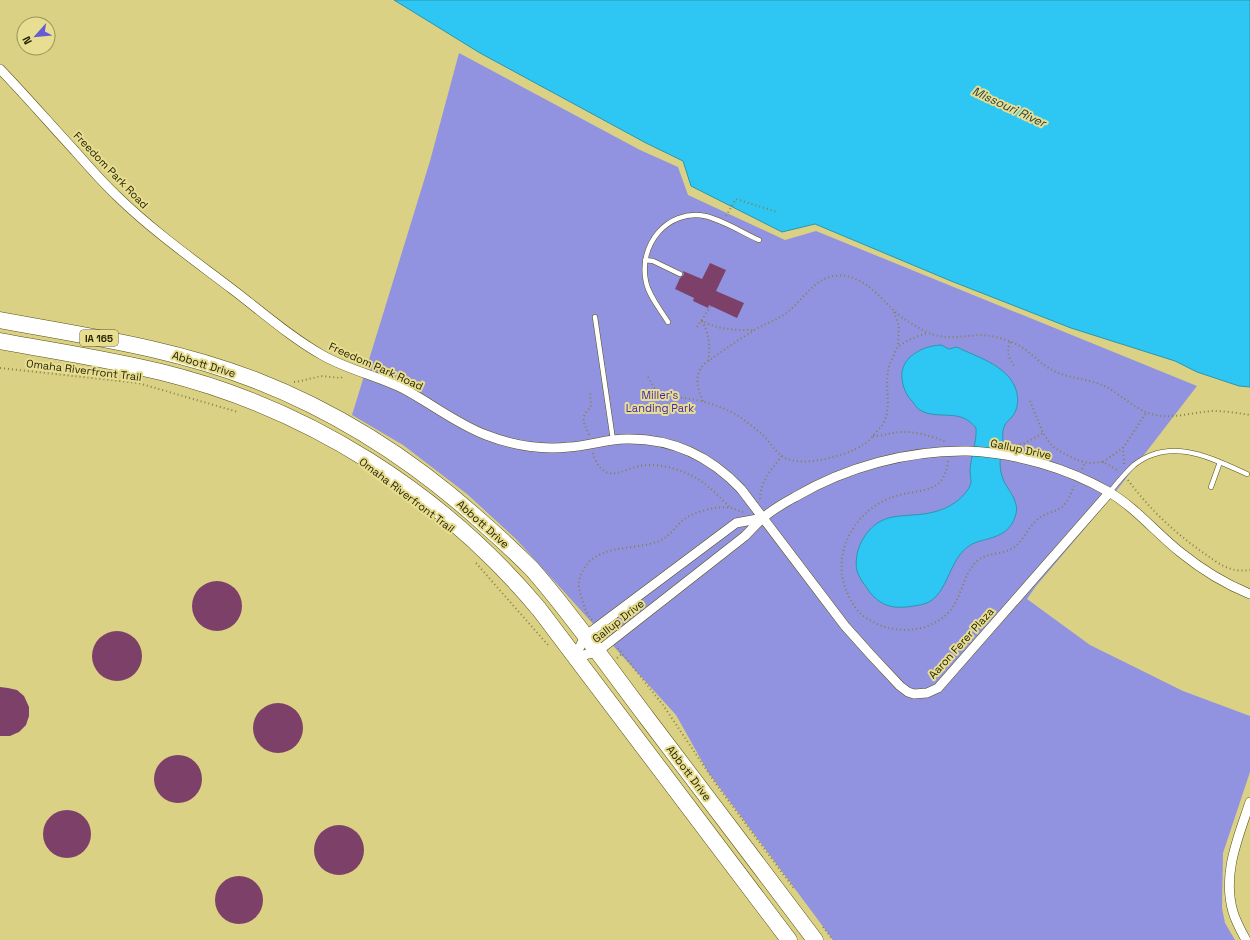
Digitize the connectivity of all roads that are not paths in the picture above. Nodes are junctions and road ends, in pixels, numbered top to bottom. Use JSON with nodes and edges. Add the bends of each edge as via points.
{"nodes":[{"id":1,"x":0,"y":69,"type":"edge"},
{"id":2,"x":759,"y":240,"type":"dead end"},
{"id":3,"x":645,"y":260,"type":"junction"},
{"id":4,"x":680,"y":274,"type":"dead end"},
{"id":5,"x":595,"y":317,"type":"dead end"},
{"id":6,"x":0,"y":320,"type":"edge"},
{"id":7,"x":668,"y":322,"type":"dead end"},
{"id":8,"x":0,"y":341,"type":"edge"},
{"id":9,"x":613,"y":440,"type":"junction"},
{"id":10,"x":1220,"y":462,"type":"junction"},
{"id":11,"x":1247,"y":474,"type":"dead end"},
{"id":12,"x":1211,"y":487,"type":"dead end"},
{"id":13,"x":1109,"y":493,"type":"junction"},
{"id":14,"x":762,"y":518,"type":"junction"},
{"id":15,"x":1250,"y":594,"type":"edge"},
{"id":16,"x":585,"y":636,"type":"junction"},
{"id":17,"x":597,"y":652,"type":"junction"},
{"id":18,"x":576,"y":657,"type":"junction"},
{"id":19,"x":1250,"y":802,"type":"edge"},
{"id":20,"x":789,"y":940,"type":"edge"},
{"id":21,"x":815,"y":940,"type":"edge"},
{"id":22,"x":1246,"y":940,"type":"edge"}],
"edges":[{"from":1,"to":9,"type":"street","name":"Freedom Park Road","via":[[103,182],[140,217],[307,346],[334,362],[402,388],[464,424],[510,443],[550,448]]},
{"from":2,"to":3,"type":"lane","via":[[706,216],[695,216],[676,220],[658,232]]},
{"from":3,"to":4,"type":"lane","via":[[653,261]]},
{"from":3,"to":7,"type":"lane","via":[[646,284]]},
{"from":5,"to":9,"type":"lane"},
{"from":6,"to":16,"type":"highway","name":"Abbott Drive","number":"IA 165","via":[[167,352],[211,365],[292,396],[354,428],[429,478],[471,512],[531,569]]},
{"from":8,"to":18,"type":"highway","name":"Abbott Drive","number":"IA 165","via":[[162,372],[250,400],[312,428],[348,448],[418,494],[449,519],[519,586]]},
{"from":9,"to":14,"type":"street","name":"Freedom Park Road","via":[[660,442],[696,454],[714,464],[729,477]]},
{"from":10,"to":11,"type":"lane"},
{"from":10,"to":12,"type":"lane"},
{"from":10,"to":13,"type":"lane","via":[[1183,451],[1155,454],[1135,465]]},
{"from":13,"to":14,"type":"street","name":"Gallup Drive","via":[[1055,468],[1007,455],[968,451],[948,452],[916,455],[858,468],[807,490]]},
{"from":13,"to":14,"type":"street","name":"Aaron Ferer Plaza","via":[[938,688],[920,695],[905,690],[845,626]]},
{"from":13,"to":15,"type":"street","name":"Gallup Drive","via":[[1130,507],[1180,552],[1211,574]]},
{"from":14,"to":16,"type":"street","name":"Gallup Drive","via":[[736,523]]},
{"from":14,"to":17,"type":"street","name":"Gallup Drive","via":[[745,536]]},
{"from":16,"to":17,"type":"highway","name":"Abbott Drive"},
{"from":16,"to":18,"type":"street","name":"Gallup Drive"},
{"from":17,"to":18,"type":"street","name":"Gallup Drive"},
{"from":17,"to":21,"type":"highway","name":"Abbott Drive"},
{"from":18,"to":20,"type":"highway","name":"Abbott Drive"},
{"from":19,"to":22,"type":"street","via":[[1229,874],[1229,894],[1233,913]]}]}
